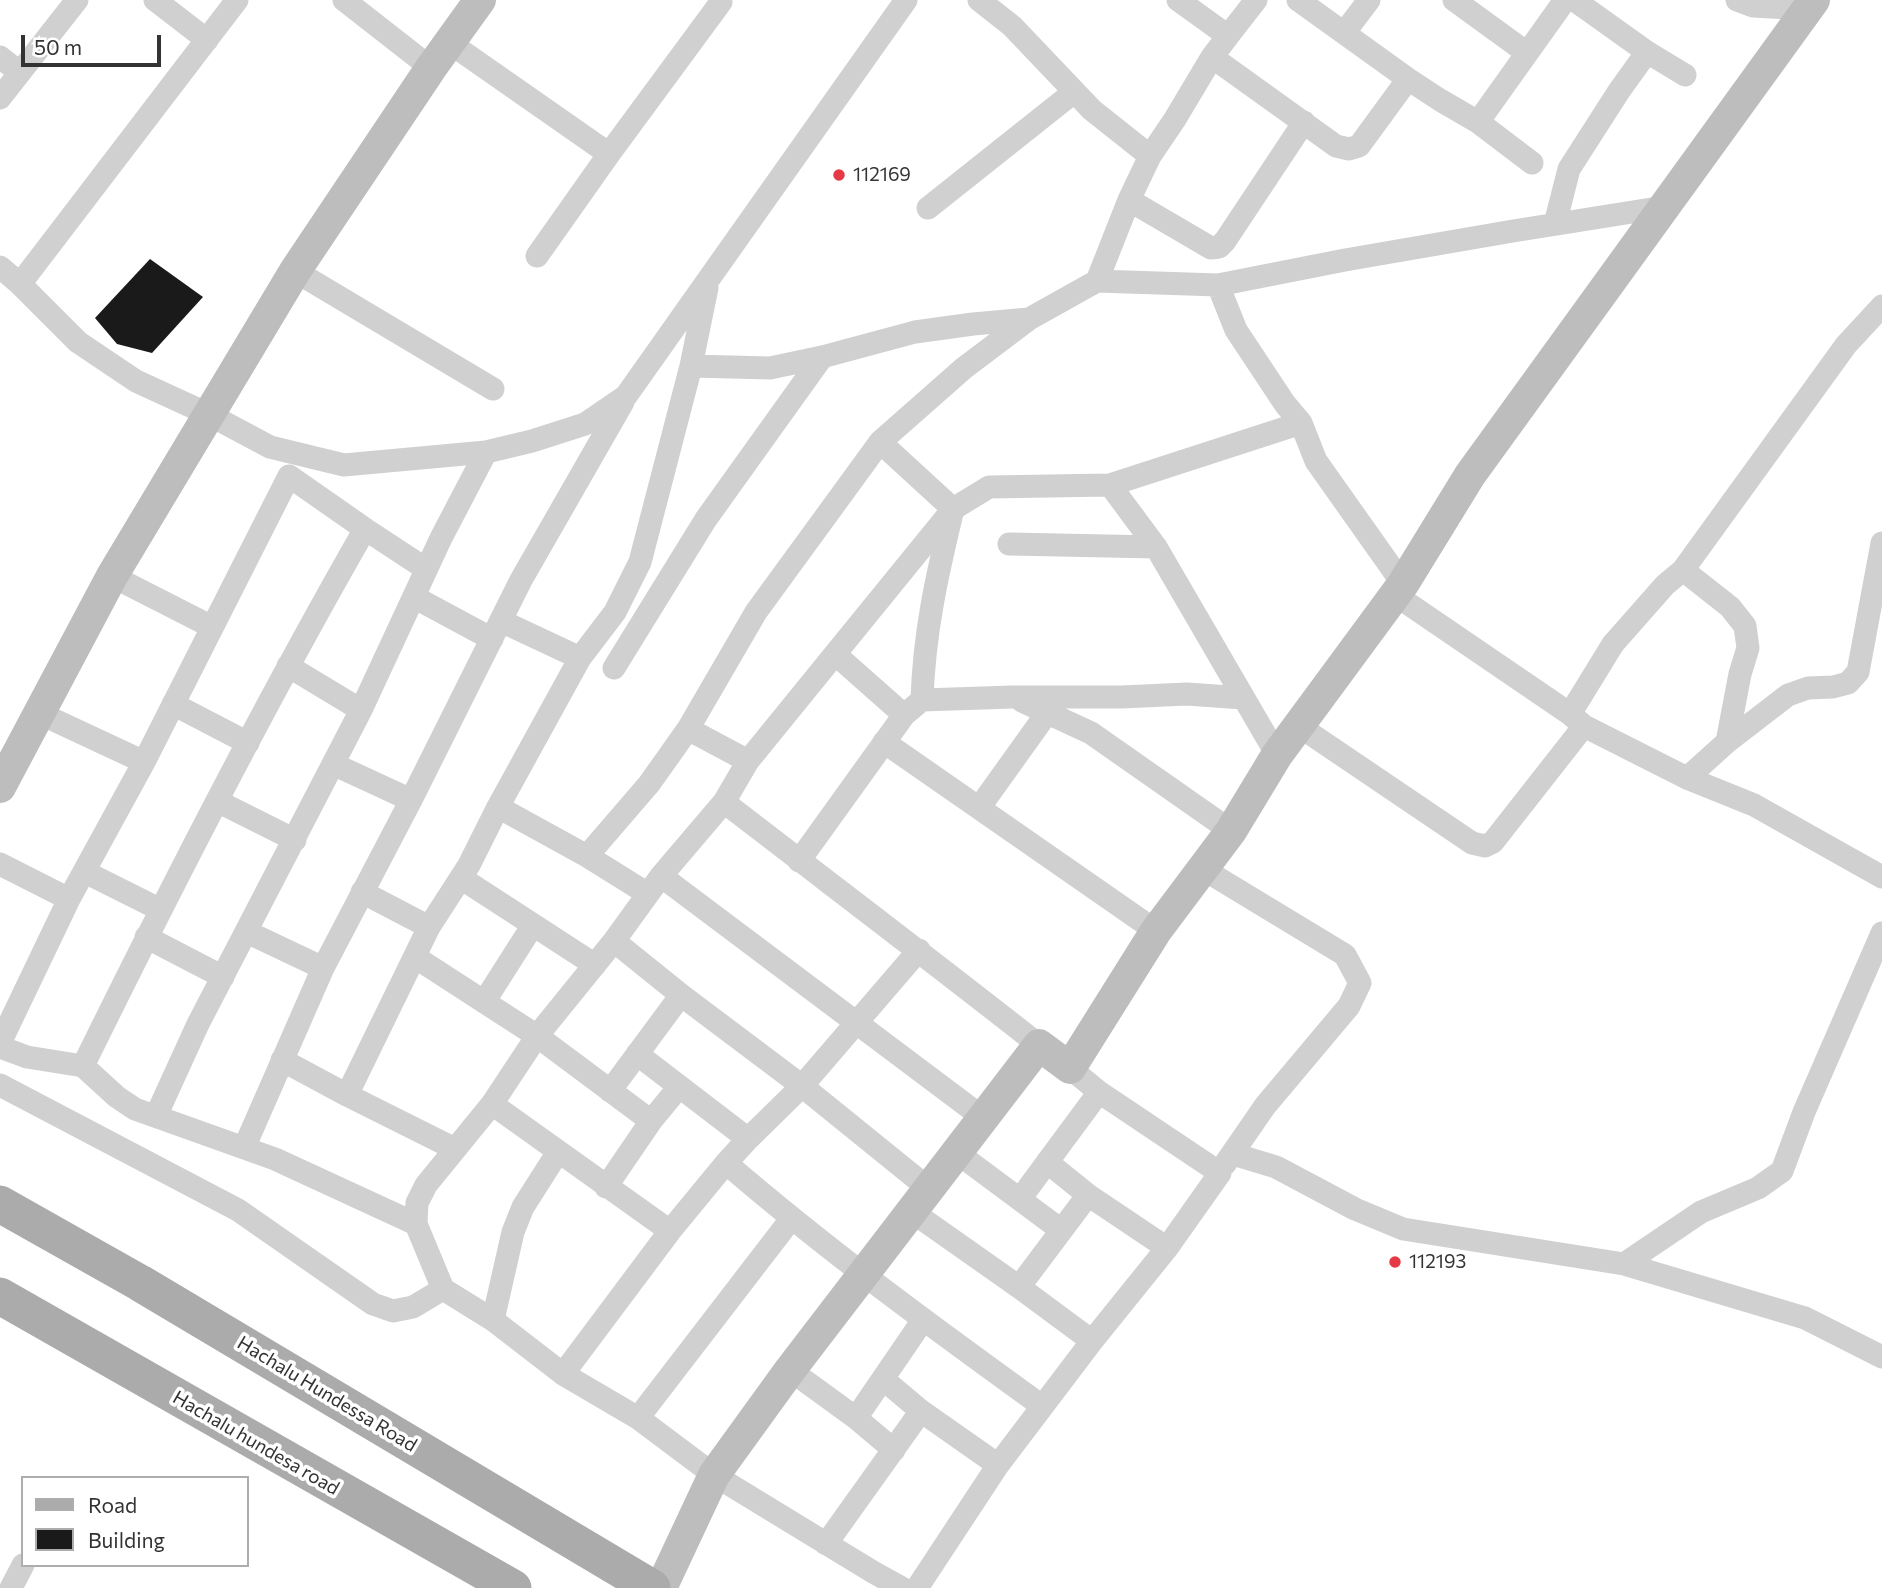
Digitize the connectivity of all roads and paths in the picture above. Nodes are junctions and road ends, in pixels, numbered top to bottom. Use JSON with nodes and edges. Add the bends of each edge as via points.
{"nodes":[{"id":1,"x":77,"y":0,"type":"edge"},
{"id":2,"x":155,"y":0,"type":"edge"},
{"id":3,"x":237,"y":0,"type":"edge"},
{"id":4,"x":344,"y":0,"type":"edge"},
{"id":5,"x":480,"y":0,"type":"edge"},
{"id":6,"x":979,"y":0,"type":"edge"},
{"id":7,"x":1178,"y":0,"type":"edge"},
{"id":8,"x":1256,"y":0,"type":"edge"},
{"id":9,"x":1298,"y":0,"type":"edge"},
{"id":10,"x":1369,"y":0,"type":"edge"},
{"id":11,"x":1565,"y":0,"type":"edge"},
{"id":12,"x":1574,"y":0,"type":"edge"},
{"id":13,"x":1737,"y":0,"type":"edge"},
{"id":14,"x":1459,"y":1,"type":"edge"},
{"id":15,"x":721,"y":2,"type":"edge"},
{"id":16,"x":899,"y":2,"type":"edge"},
{"id":17,"x":1810,"y":5,"type":"edge"},
{"id":18,"x":1344,"y":33,"type":"junction"},
{"id":19,"x":1228,"y":36,"type":"junction"},
{"id":20,"x":207,"y":40,"type":"junction"},
{"id":21,"x":1647,"y":52,"type":"junction"},
{"id":22,"x":1527,"y":53,"type":"junction"},
{"id":23,"x":440,"y":55,"type":"junction"},
{"id":24,"x":0,"y":57,"type":"edge"},
{"id":25,"x":1212,"y":57,"type":"junction"},
{"id":26,"x":19,"y":72,"type":"junction"},
{"id":27,"x":1685,"y":75,"type":"dead end"},
{"id":28,"x":1408,"y":79,"type":"junction"},
{"id":29,"x":1074,"y":92,"type":"junction"},
{"id":30,"x":0,"y":98,"type":"edge"},
{"id":31,"x":1304,"y":122,"type":"junction"},
{"id":32,"x":1478,"y":122,"type":"junction"},
{"id":33,"x":609,"y":154,"type":"junction"},
{"id":34,"x":1150,"y":156,"type":"junction"},
{"id":35,"x":1532,"y":163,"type":"dead end"},
{"id":36,"x":1129,"y":200,"type":"junction"},
{"id":37,"x":1664,"y":207,"type":"junction"},
{"id":38,"x":928,"y":208,"type":"dead end"},
{"id":39,"x":1555,"y":224,"type":"junction"},
{"id":40,"x":537,"y":256,"type":"dead end"},
{"id":41,"x":0,"y":267,"type":"edge"},
{"id":42,"x":295,"y":271,"type":"junction"},
{"id":43,"x":709,"y":278,"type":"junction"},
{"id":44,"x":1097,"y":281,"type":"junction"},
{"id":45,"x":20,"y":284,"type":"junction"},
{"id":46,"x":1219,"y":285,"type":"junction"},
{"id":47,"x":1882,"y":306,"type":"edge"},
{"id":48,"x":1030,"y":319,"type":"junction"},
{"id":49,"x":822,"y":357,"type":"junction"},
{"id":50,"x":691,"y":366,"type":"junction"},
{"id":51,"x":492,"y":389,"type":"dead end"},
{"id":52,"x":626,"y":396,"type":"junction"},
{"id":53,"x":210,"y":415,"type":"junction"},
{"id":54,"x":1301,"y":423,"type":"junction"},
{"id":55,"x":880,"y":442,"type":"junction"},
{"id":56,"x":270,"y":447,"type":"junction"},
{"id":57,"x":486,"y":452,"type":"junction"},
{"id":58,"x":289,"y":476,"type":"junction"},
{"id":59,"x":1110,"y":485,"type":"junction"},
{"id":60,"x":953,"y":509,"type":"junction"},
{"id":61,"x":365,"y":529,"type":"junction"},
{"id":62,"x":1882,"y":543,"type":"edge"},
{"id":63,"x":1009,"y":544,"type":"dead end"},
{"id":64,"x":1156,"y":547,"type":"junction"},
{"id":65,"x":426,"y":569,"type":"junction"},
{"id":66,"x":1683,"y":570,"type":"junction"},
{"id":67,"x":112,"y":576,"type":"junction"},
{"id":68,"x":1399,"y":589,"type":"junction"},
{"id":69,"x":414,"y":597,"type":"junction"},
{"id":70,"x":212,"y":627,"type":"junction"},
{"id":71,"x":497,"y":630,"type":"junction"},
{"id":72,"x":835,"y":654,"type":"junction"},
{"id":73,"x":580,"y":658,"type":"junction"},
{"id":74,"x":288,"y":666,"type":"junction"},
{"id":75,"x":614,"y":668,"type":"dead end"},
{"id":76,"x":1012,"y":697,"type":"junction"},
{"id":77,"x":1243,"y":698,"type":"junction"},
{"id":78,"x":922,"y":700,"type":"junction"},
{"id":79,"x":173,"y":704,"type":"junction"},
{"id":80,"x":362,"y":710,"type":"junction"},
{"id":81,"x":39,"y":713,"type":"junction"},
{"id":82,"x":1047,"y":713,"type":"junction"},
{"id":83,"x":904,"y":715,"type":"junction"},
{"id":84,"x":1577,"y":720,"type":"junction"},
{"id":85,"x":1299,"y":726,"type":"junction"},
{"id":86,"x":688,"y":729,"type":"junction"},
{"id":87,"x":884,"y":742,"type":"junction"},
{"id":88,"x":1727,"y":742,"type":"junction"},
{"id":89,"x":248,"y":743,"type":"junction"},
{"id":90,"x":1277,"y":755,"type":"junction"},
{"id":91,"x":748,"y":761,"type":"junction"},
{"id":92,"x":144,"y":762,"type":"junction"},
{"id":93,"x":333,"y":764,"type":"junction"},
{"id":94,"x":1687,"y":778,"type":"junction"},
{"id":95,"x":0,"y":787,"type":"edge"},
{"id":96,"x":411,"y":800,"type":"junction"},
{"id":97,"x":217,"y":802,"type":"junction"},
{"id":98,"x":724,"y":802,"type":"junction"},
{"id":99,"x":498,"y":807,"type":"junction"},
{"id":100,"x":979,"y":808,"type":"junction"},
{"id":101,"x":1231,"y":831,"type":"junction"},
{"id":102,"x":295,"y":840,"type":"junction"},
{"id":103,"x":587,"y":856,"type":"junction"},
{"id":104,"x":799,"y":861,"type":"junction"},
{"id":105,"x":0,"y":864,"type":"edge"},
{"id":106,"x":1203,"y":869,"type":"junction"},
{"id":107,"x":85,"y":872,"type":"junction"},
{"id":108,"x":1882,"y":877,"type":"edge"},
{"id":109,"x":461,"y":878,"type":"junction"},
{"id":110,"x":655,"y":885,"type":"junction"},
{"id":111,"x":362,"y":892,"type":"junction"},
{"id":112,"x":69,"y":899,"type":"junction"},
{"id":113,"x":161,"y":909,"type":"junction"},
{"id":114,"x":533,"y":925,"type":"junction"},
{"id":115,"x":429,"y":927,"type":"junction"},
{"id":116,"x":1156,"y":931,"type":"junction"},
{"id":117,"x":247,"y":932,"type":"junction"},
{"id":118,"x":1882,"y":933,"type":"edge"},
{"id":119,"x":146,"y":937,"type":"junction"},
{"id":120,"x":614,"y":941,"type":"junction"},
{"id":121,"x":919,"y":950,"type":"junction"},
{"id":122,"x":415,"y":957,"type":"junction"},
{"id":123,"x":595,"y":965,"type":"junction"},
{"id":124,"x":323,"y":968,"type":"junction"},
{"id":125,"x":223,"y":977,"type":"junction"},
{"id":126,"x":681,"y":995,"type":"junction"},
{"id":127,"x":484,"y":1002,"type":"junction"},
{"id":128,"x":857,"y":1023,"type":"junction"},
{"id":129,"x":537,"y":1036,"type":"junction"},
{"id":130,"x":0,"y":1045,"type":"edge"},
{"id":131,"x":1039,"y":1045,"type":"junction"},
{"id":132,"x":637,"y":1054,"type":"junction"},
{"id":133,"x":282,"y":1060,"type":"junction"},
{"id":134,"x":83,"y":1066,"type":"junction"},
{"id":135,"x":1070,"y":1068,"type":"junction"},
{"id":136,"x":0,"y":1085,"type":"edge"},
{"id":137,"x":802,"y":1086,"type":"junction"},
{"id":138,"x":679,"y":1087,"type":"junction"},
{"id":139,"x":610,"y":1091,"type":"junction"},
{"id":140,"x":1098,"y":1092,"type":"junction"},
{"id":141,"x":347,"y":1095,"type":"junction"},
{"id":142,"x":492,"y":1104,"type":"junction"},
{"id":143,"x":156,"y":1116,"type":"junction"},
{"id":144,"x":982,"y":1117,"type":"junction"},
{"id":145,"x":652,"y":1121,"type":"junction"},
{"id":146,"x":748,"y":1139,"type":"junction"},
{"id":147,"x":244,"y":1148,"type":"junction"},
{"id":148,"x":455,"y":1149,"type":"junction"},
{"id":149,"x":558,"y":1152,"type":"junction"},
{"id":150,"x":956,"y":1152,"type":"junction"},
{"id":151,"x":1233,"y":1153,"type":"junction"},
{"id":152,"x":1047,"y":1162,"type":"junction"},
{"id":153,"x":726,"y":1163,"type":"junction"},
{"id":154,"x":1220,"y":1173,"type":"junction"},
{"id":155,"x":606,"y":1186,"type":"junction"},
{"id":156,"x":1088,"y":1195,"type":"junction"},
{"id":157,"x":1020,"y":1199,"type":"junction"},
{"id":158,"x":920,"y":1200,"type":"junction"},
{"id":159,"x":0,"y":1204,"type":"edge"},
{"id":160,"x":791,"y":1219,"type":"junction"},
{"id":161,"x":416,"y":1224,"type":"junction"},
{"id":162,"x":1061,"y":1230,"type":"junction"},
{"id":163,"x":670,"y":1231,"type":"junction"},
{"id":164,"x":1167,"y":1248,"type":"junction"},
{"id":165,"x":1624,"y":1264,"type":"junction"},
{"id":166,"x":865,"y":1274,"type":"junction"},
{"id":167,"x":1019,"y":1287,"type":"junction"},
{"id":168,"x":443,"y":1289,"type":"junction"},
{"id":169,"x":0,"y":1296,"type":"edge"},
{"id":170,"x":493,"y":1320,"type":"junction"},
{"id":171,"x":923,"y":1320,"type":"junction"},
{"id":172,"x":1092,"y":1341,"type":"junction"},
{"id":173,"x":1882,"y":1357,"type":"edge"},
{"id":174,"x":790,"y":1370,"type":"junction"},
{"id":175,"x":563,"y":1374,"type":"junction"},
{"id":176,"x":883,"y":1379,"type":"junction"},
{"id":177,"x":1042,"y":1406,"type":"junction"},
{"id":178,"x":921,"y":1411,"type":"junction"},
{"id":179,"x":638,"y":1418,"type":"junction"},
{"id":180,"x":856,"y":1418,"type":"junction"},
{"id":181,"x":894,"y":1450,"type":"junction"},
{"id":182,"x":998,"y":1465,"type":"junction"},
{"id":183,"x":714,"y":1475,"type":"junction"},
{"id":184,"x":826,"y":1544,"type":"junction"},
{"id":185,"x":22,"y":1567,"type":"edge"},
{"id":186,"x":0,"y":1584,"type":"edge"},
{"id":187,"x":9,"y":1588,"type":"edge"},
{"id":188,"x":513,"y":1588,"type":"edge"},
{"id":189,"x":652,"y":1588,"type":"edge"},
{"id":190,"x":661,"y":1588,"type":"edge"},
{"id":191,"x":902,"y":1588,"type":"edge"},
{"id":192,"x":917,"y":1588,"type":"edge"}],
"edges":[{"from":1,"to":26,"type":"street"},
{"from":2,"to":20,"type":"street"},
{"from":3,"to":20,"type":"street"},
{"from":4,"to":23,"type":"street"},
{"from":5,"to":23,"type":"street"},
{"from":6,"to":29,"type":"street","via":[[1012,26]]},
{"from":7,"to":19,"type":"street"},
{"from":8,"to":19,"type":"street"},
{"from":9,"to":18,"type":"street"},
{"from":10,"to":18,"type":"street"},
{"from":11,"to":22,"type":"street"},
{"from":12,"to":21,"type":"street"},
{"from":13,"to":17,"type":"street","via":[[1753,6]]},
{"from":14,"to":22,"type":"street"},
{"from":15,"to":33,"type":"street"},
{"from":16,"to":43,"type":"street"},
{"from":17,"to":37,"type":"street"},
{"from":18,"to":28,"type":"street"},
{"from":19,"to":25,"type":"street"},
{"from":20,"to":45,"type":"street"},
{"from":21,"to":27,"type":"street"},
{"from":21,"to":39,"type":"street","via":[[1569,169]]},
{"from":22,"to":32,"type":"street"},
{"from":23,"to":33,"type":"street"},
{"from":23,"to":42,"type":"street"},
{"from":24,"to":26,"type":"street"},
{"from":25,"to":31,"type":"street"},
{"from":25,"to":34,"type":"street"},
{"from":26,"to":30,"type":"street"},
{"from":28,"to":31,"type":"street","via":[[1359,146],[1336,146]]},
{"from":28,"to":32,"type":"street"},
{"from":29,"to":34,"type":"street"},
{"from":29,"to":38,"type":"street"},
{"from":31,"to":36,"type":"street","via":[[1219,247],[1211,248]]},
{"from":32,"to":35,"type":"street"},
{"from":33,"to":40,"type":"street"},
{"from":34,"to":36,"type":"street"},
{"from":36,"to":44,"type":"street"},
{"from":37,"to":39,"type":"street"},
{"from":37,"to":68,"type":"street","via":[[1470,475]]},
{"from":39,"to":46,"type":"street"},
{"from":41,"to":45,"type":"street"},
{"from":42,"to":51,"type":"street"},
{"from":42,"to":53,"type":"street"},
{"from":43,"to":50,"type":"street"},
{"from":43,"to":52,"type":"street"},
{"from":44,"to":46,"type":"street"},
{"from":44,"to":48,"type":"street"},
{"from":45,"to":53,"type":"street","via":[[78,342],[136,381]]},
{"from":46,"to":54,"type":"street","via":[[1236,330]]},
{"from":47,"to":66,"type":"street","via":[[1846,345]]},
{"from":48,"to":49,"type":"street","via":[[915,332]]},
{"from":48,"to":55,"type":"street","via":[[964,368]]},
{"from":49,"to":50,"type":"street","via":[[769,368]]},
{"from":49,"to":75,"type":"street","via":[[706,519]]},
{"from":50,"to":73,"type":"street","via":[[640,562],[615,612]]},
{"from":52,"to":57,"type":"street","via":[[584,424]]},
{"from":52,"to":71,"type":"street"},
{"from":53,"to":56,"type":"street"},
{"from":53,"to":67,"type":"street"},
{"from":54,"to":59,"type":"street"},
{"from":54,"to":68,"type":"street","via":[[1316,461]]},
{"from":55,"to":60,"type":"street"},
{"from":55,"to":86,"type":"street","via":[[756,612]]},
{"from":56,"to":57,"type":"street","via":[[344,465]]},
{"from":56,"to":58,"type":"street"},
{"from":57,"to":65,"type":"street"},
{"from":58,"to":61,"type":"street"},
{"from":58,"to":70,"type":"street"},
{"from":59,"to":60,"type":"street","via":[[989,487]]},
{"from":59,"to":64,"type":"street"},
{"from":60,"to":72,"type":"street"},
{"from":60,"to":78,"type":"street","via":[[933,593]]},
{"from":61,"to":65,"type":"street"},
{"from":61,"to":74,"type":"street"},
{"from":62,"to":88,"type":"street","via":[[1858,672],[1848,683],[1788,695]]},
{"from":63,"to":64,"type":"street"},
{"from":64,"to":77,"type":"street"},
{"from":65,"to":69,"type":"street"},
{"from":66,"to":84,"type":"street","via":[[1614,644]]},
{"from":66,"to":88,"type":"street","via":[[1730,607],[1745,626],[1748,648]]},
{"from":67,"to":70,"type":"street"},
{"from":67,"to":81,"type":"street"},
{"from":68,"to":84,"type":"street"},
{"from":68,"to":85,"type":"street"},
{"from":69,"to":71,"type":"street"},
{"from":69,"to":80,"type":"street"},
{"from":70,"to":79,"type":"street"},
{"from":71,"to":73,"type":"street"},
{"from":71,"to":96,"type":"street"},
{"from":72,"to":83,"type":"street"},
{"from":72,"to":91,"type":"street"},
{"from":73,"to":99,"type":"street"},
{"from":74,"to":80,"type":"street"},
{"from":74,"to":89,"type":"street"},
{"from":76,"to":77,"type":"street","via":[[1186,694]]},
{"from":76,"to":78,"type":"street"},
{"from":76,"to":82,"type":"street"},
{"from":77,"to":90,"type":"street"},
{"from":78,"to":83,"type":"street"},
{"from":79,"to":89,"type":"street"},
{"from":79,"to":92,"type":"street"},
{"from":80,"to":93,"type":"street"},
{"from":81,"to":92,"type":"street"},
{"from":81,"to":95,"type":"street"},
{"from":82,"to":100,"type":"street"},
{"from":82,"to":101,"type":"street","via":[[1091,733]]},
{"from":83,"to":87,"type":"street"},
{"from":84,"to":85,"type":"street","via":[[1493,842],[1485,846],[1472,844]]},
{"from":84,"to":94,"type":"street"},
{"from":85,"to":90,"type":"street"},
{"from":86,"to":91,"type":"street"},
{"from":86,"to":103,"type":"street","via":[[649,784]]},
{"from":87,"to":100,"type":"street"},
{"from":87,"to":104,"type":"street"},
{"from":88,"to":94,"type":"street"},
{"from":89,"to":97,"type":"street"},
{"from":90,"to":101,"type":"street"},
{"from":91,"to":98,"type":"street"},
{"from":92,"to":107,"type":"street"},
{"from":93,"to":96,"type":"street"},
{"from":93,"to":102,"type":"street"},
{"from":94,"to":108,"type":"street","via":[[1754,806]]},
{"from":96,"to":111,"type":"street"},
{"from":97,"to":102,"type":"street"},
{"from":97,"to":113,"type":"street"},
{"from":98,"to":104,"type":"street"},
{"from":98,"to":110,"type":"street"},
{"from":99,"to":103,"type":"street"},
{"from":99,"to":109,"type":"street"},
{"from":100,"to":116,"type":"street"},
{"from":101,"to":106,"type":"street"},
{"from":102,"to":117,"type":"street"},
{"from":103,"to":110,"type":"street"},
{"from":104,"to":121,"type":"street"},
{"from":105,"to":112,"type":"street"},
{"from":106,"to":116,"type":"street"},
{"from":106,"to":151,"type":"street","via":[[1345,955],[1360,983],[1349,1006],[1265,1106]]},
{"from":107,"to":112,"type":"street"},
{"from":107,"to":113,"type":"street"},
{"from":109,"to":114,"type":"street"},
{"from":109,"to":115,"type":"street"},
{"from":110,"to":120,"type":"street"},
{"from":110,"to":128,"type":"street"},
{"from":111,"to":115,"type":"street"},
{"from":111,"to":124,"type":"street"},
{"from":112,"to":130,"type":"street"},
{"from":113,"to":119,"type":"street"},
{"from":114,"to":123,"type":"street"},
{"from":114,"to":127,"type":"street"},
{"from":115,"to":122,"type":"street"},
{"from":116,"to":135,"type":"street"},
{"from":117,"to":124,"type":"street"},
{"from":117,"to":125,"type":"street"},
{"from":118,"to":165,"type":"street","via":[[1782,1171],[1758,1188],[1700,1212]]},
{"from":119,"to":125,"type":"street"},
{"from":119,"to":134,"type":"street"},
{"from":120,"to":123,"type":"street"},
{"from":120,"to":126,"type":"street"},
{"from":121,"to":128,"type":"street"},
{"from":121,"to":131,"type":"street"},
{"from":122,"to":127,"type":"street"},
{"from":122,"to":141,"type":"street"},
{"from":123,"to":129,"type":"street"},
{"from":124,"to":133,"type":"street"},
{"from":125,"to":143,"type":"street"},
{"from":126,"to":132,"type":"street"},
{"from":126,"to":137,"type":"street"},
{"from":127,"to":129,"type":"street"},
{"from":128,"to":137,"type":"street"},
{"from":128,"to":144,"type":"street"},
{"from":129,"to":139,"type":"street"},
{"from":129,"to":142,"type":"street"},
{"from":130,"to":134,"type":"street","via":[[27,1057]]},
{"from":131,"to":135,"type":"street"},
{"from":131,"to":144,"type":"street"},
{"from":132,"to":138,"type":"street"},
{"from":132,"to":139,"type":"street"},
{"from":133,"to":141,"type":"street"},
{"from":133,"to":147,"type":"street"},
{"from":134,"to":143,"type":"street","via":[[117,1097]]},
{"from":135,"to":140,"type":"street"},
{"from":136,"to":168,"type":"street","via":[[239,1210],[373,1304],[393,1311],[413,1307]]},
{"from":137,"to":146,"type":"street"},
{"from":137,"to":158,"type":"street"},
{"from":138,"to":145,"type":"street"},
{"from":138,"to":146,"type":"street"},
{"from":139,"to":145,"type":"street"},
{"from":140,"to":152,"type":"street"},
{"from":140,"to":154,"type":"street"},
{"from":141,"to":148,"type":"street"},
{"from":142,"to":148,"type":"street"},
{"from":142,"to":149,"type":"street"},
{"from":143,"to":147,"type":"street"},
{"from":144,"to":150,"type":"street"},
{"from":145,"to":155,"type":"street"},
{"from":146,"to":153,"type":"street"},
{"from":147,"to":161,"type":"street"},
{"from":148,"to":161,"type":"street","via":[[426,1185],[417,1203]]},
{"from":149,"to":155,"type":"street"},
{"from":149,"to":170,"type":"street","via":[[523,1207],[513,1232]]},
{"from":150,"to":157,"type":"street"},
{"from":150,"to":158,"type":"street"},
{"from":151,"to":154,"type":"street"},
{"from":151,"to":165,"type":"street","via":[[1276,1167],[1403,1229]]},
{"from":152,"to":156,"type":"street"},
{"from":152,"to":157,"type":"street"},
{"from":153,"to":160,"type":"street"},
{"from":153,"to":163,"type":"street"},
{"from":154,"to":164,"type":"street"},
{"from":155,"to":163,"type":"street"},
{"from":156,"to":162,"type":"street"},
{"from":156,"to":164,"type":"street"},
{"from":157,"to":162,"type":"street"},
{"from":158,"to":166,"type":"street"},
{"from":158,"to":167,"type":"street"},
{"from":159,"to":189,"type":"main road","name":"Hachalu Hundessa Road"},
{"from":160,"to":166,"type":"street"},
{"from":160,"to":179,"type":"street"},
{"from":161,"to":168,"type":"street"},
{"from":162,"to":167,"type":"street"},
{"from":163,"to":175,"type":"street"},
{"from":164,"to":172,"type":"street"},
{"from":165,"to":173,"type":"street","via":[[1805,1318]]},
{"from":166,"to":171,"type":"street"},
{"from":166,"to":174,"type":"street"},
{"from":167,"to":172,"type":"street"},
{"from":168,"to":170,"type":"street"},
{"from":169,"to":188,"type":"main road","name":"Hachalu hundesa road"},
{"from":170,"to":175,"type":"street"},
{"from":171,"to":176,"type":"street"},
{"from":171,"to":177,"type":"street"},
{"from":172,"to":177,"type":"street"},
{"from":174,"to":180,"type":"street"},
{"from":174,"to":183,"type":"street"},
{"from":175,"to":179,"type":"street"},
{"from":176,"to":178,"type":"street"},
{"from":176,"to":180,"type":"street"},
{"from":177,"to":182,"type":"street"},
{"from":178,"to":181,"type":"street"},
{"from":178,"to":182,"type":"street"},
{"from":179,"to":183,"type":"street"},
{"from":180,"to":181,"type":"street"},
{"from":181,"to":184,"type":"street"},
{"from":182,"to":192,"type":"street"},
{"from":183,"to":184,"type":"street"},
{"from":183,"to":190,"type":"street"},
{"from":184,"to":191,"type":"street"},
{"from":185,"to":187,"type":"street"},
{"from":186,"to":187,"type":"street"}]}
